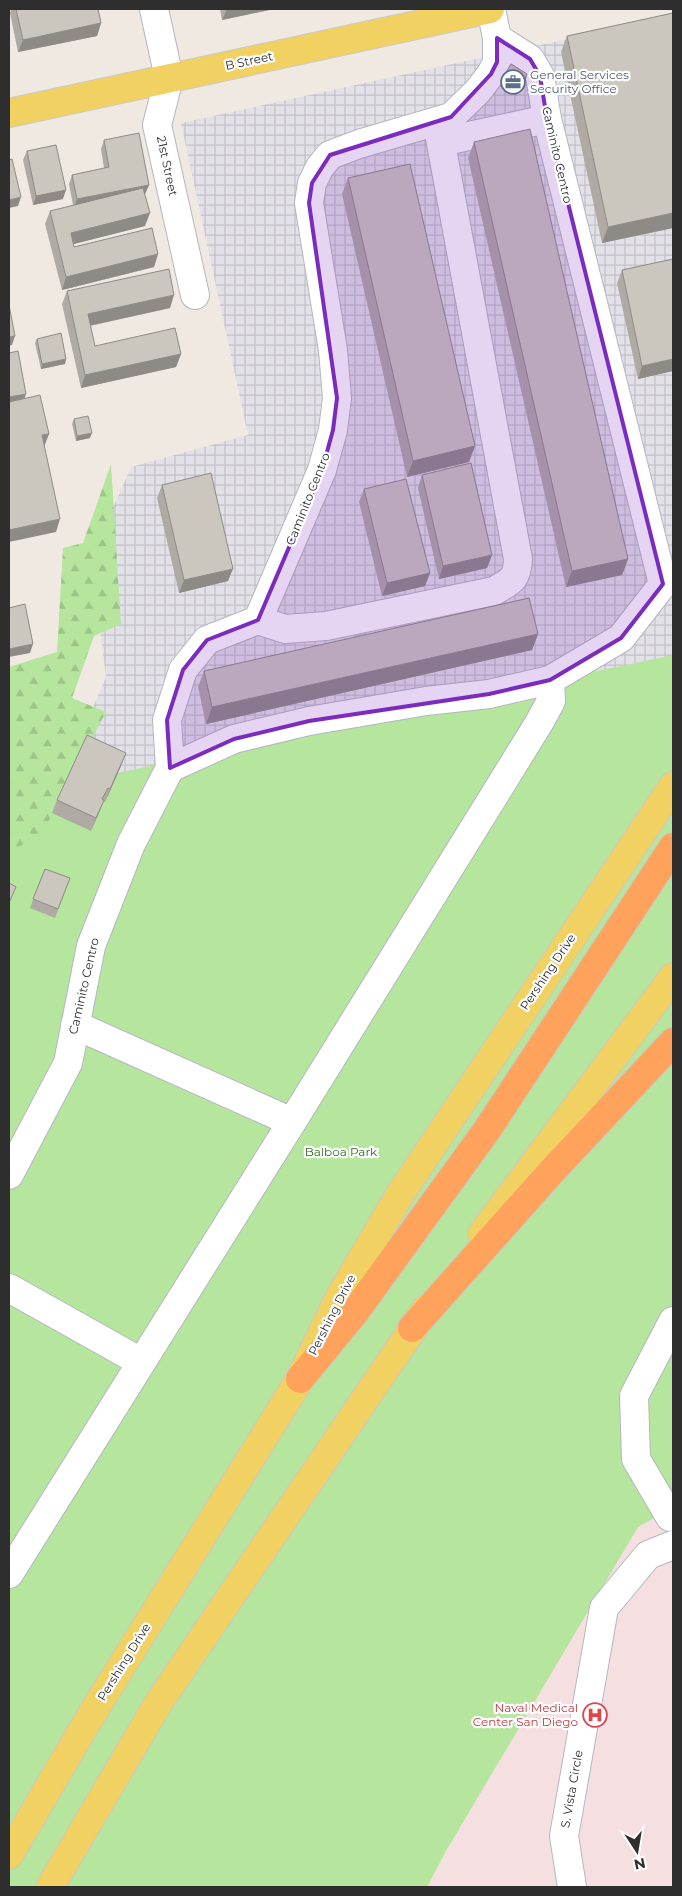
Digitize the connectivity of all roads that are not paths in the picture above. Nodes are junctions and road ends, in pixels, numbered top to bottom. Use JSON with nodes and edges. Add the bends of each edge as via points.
{"nodes":[{"id":1,"x":154,"y":9,"type":"edge"},
{"id":2,"x":490,"y":9,"type":"edge"},
{"id":3,"x":497,"y":38,"type":"junction"},
{"id":4,"x":169,"y":78,"type":"junction"},
{"id":5,"x":9,"y":113,"type":"edge"},
{"id":6,"x":547,"y":118,"type":"junction"},
{"id":7,"x":439,"y":132,"type":"junction"},
{"id":8,"x":195,"y":295,"type":"dead end"},
{"id":9,"x":668,"y":574,"type":"edge"},
{"id":10,"x":258,"y":620,"type":"junction"},
{"id":11,"x":550,"y":680,"type":"junction"},
{"id":12,"x":170,"y":768,"type":"junction"},
{"id":13,"x":673,"y":786,"type":"edge"},
{"id":14,"x":673,"y":847,"type":"edge"},
{"id":15,"x":673,"y":876,"type":"edge"},
{"id":16,"x":673,"y":977,"type":"edge"},
{"id":17,"x":75,"y":1025,"type":"junction"},
{"id":18,"x":673,"y":1042,"type":"edge"},
{"id":19,"x":535,"y":1056,"type":"junction"},
{"id":20,"x":292,"y":1122,"type":"junction"},
{"id":21,"x":9,"y":1175,"type":"edge"},
{"id":22,"x":11,"y":1294,"type":"edge"},
{"id":23,"x":673,"y":1321,"type":"edge"},
{"id":24,"x":412,"y":1328,"type":"junction"},
{"id":25,"x":141,"y":1362,"type":"junction"},
{"id":26,"x":300,"y":1379,"type":"junction"},
{"id":27,"x":670,"y":1517,"type":"dead end"},
{"id":28,"x":673,"y":1545,"type":"edge"},
{"id":29,"x":9,"y":1574,"type":"edge"},
{"id":30,"x":9,"y":1855,"type":"edge"},
{"id":31,"x":50,"y":1887,"type":"edge"},
{"id":32,"x":572,"y":1887,"type":"edge"}],
"edges":[{"from":1,"to":4,"type":"street","name":"21st Street"},
{"from":2,"to":3,"type":"street"},
{"from":2,"to":4,"type":"main road","name":"B Street"},
{"from":3,"to":6,"type":"street","name":"Caminito Centro","via":[[530,59],[540,76]]},
{"from":3,"to":7,"type":"street","name":"Caminito Centro","via":[[497,62],[491,74]]},
{"from":4,"to":5,"type":"main road","name":"B Street"},
{"from":4,"to":8,"type":"street","name":"21st Street","via":[[157,125]]},
{"from":6,"to":7,"type":"street"},
{"from":6,"to":9,"type":"street","name":"Caminito Centro"},
{"from":7,"to":10,"type":"street","name":"Caminito Centro","via":[[359,144],[330,155],[312,184],[309,203],[333,350],[337,398],[322,470]]},
{"from":7,"to":10,"type":"street","via":[[518,559],[517,572],[509,583],[494,591],[326,626],[285,630]]},
{"from":9,"to":11,"type":"street","name":"Caminito Centro","via":[[621,638]]},
{"from":10,"to":12,"type":"street","via":[[207,640],[182,670],[167,720]]},
{"from":11,"to":12,"type":"street","name":"Caminito Centro","via":[[489,694],[309,721],[234,739]]},
{"from":11,"to":20,"type":"street","via":[[551,701],[539,723]]},
{"from":12,"to":17,"type":"street","name":"Caminito Centro","via":[[131,844],[91,946]]},
{"from":13,"to":26,"type":"main road","name":"Pershing Drive","via":[[399,1196],[340,1296]]},
{"from":14,"to":19,"type":"highway"},
{"from":15,"to":19,"type":"highway"},
{"from":16,"to":24,"type":"main road"},
{"from":17,"to":20,"type":"street"},
{"from":17,"to":21,"type":"street","name":"Caminito Centro","via":[[68,1063]]},
{"from":18,"to":24,"type":"highway"},
{"from":19,"to":26,"type":"highway","via":[[355,1312]]},
{"from":20,"to":25,"type":"street"},
{"from":22,"to":25,"type":"street"},
{"from":23,"to":27,"type":"street","via":[[634,1396],[636,1459]]},
{"from":24,"to":31,"type":"main road","via":[[159,1702]]},
{"from":25,"to":29,"type":"street"},
{"from":26,"to":30,"type":"main road","name":"Pershing Drive","via":[[90,1717]]},
{"from":28,"to":32,"type":"street","name":"S. Vista Circle","via":[[648,1555],[604,1608],[564,1836]]}]}
